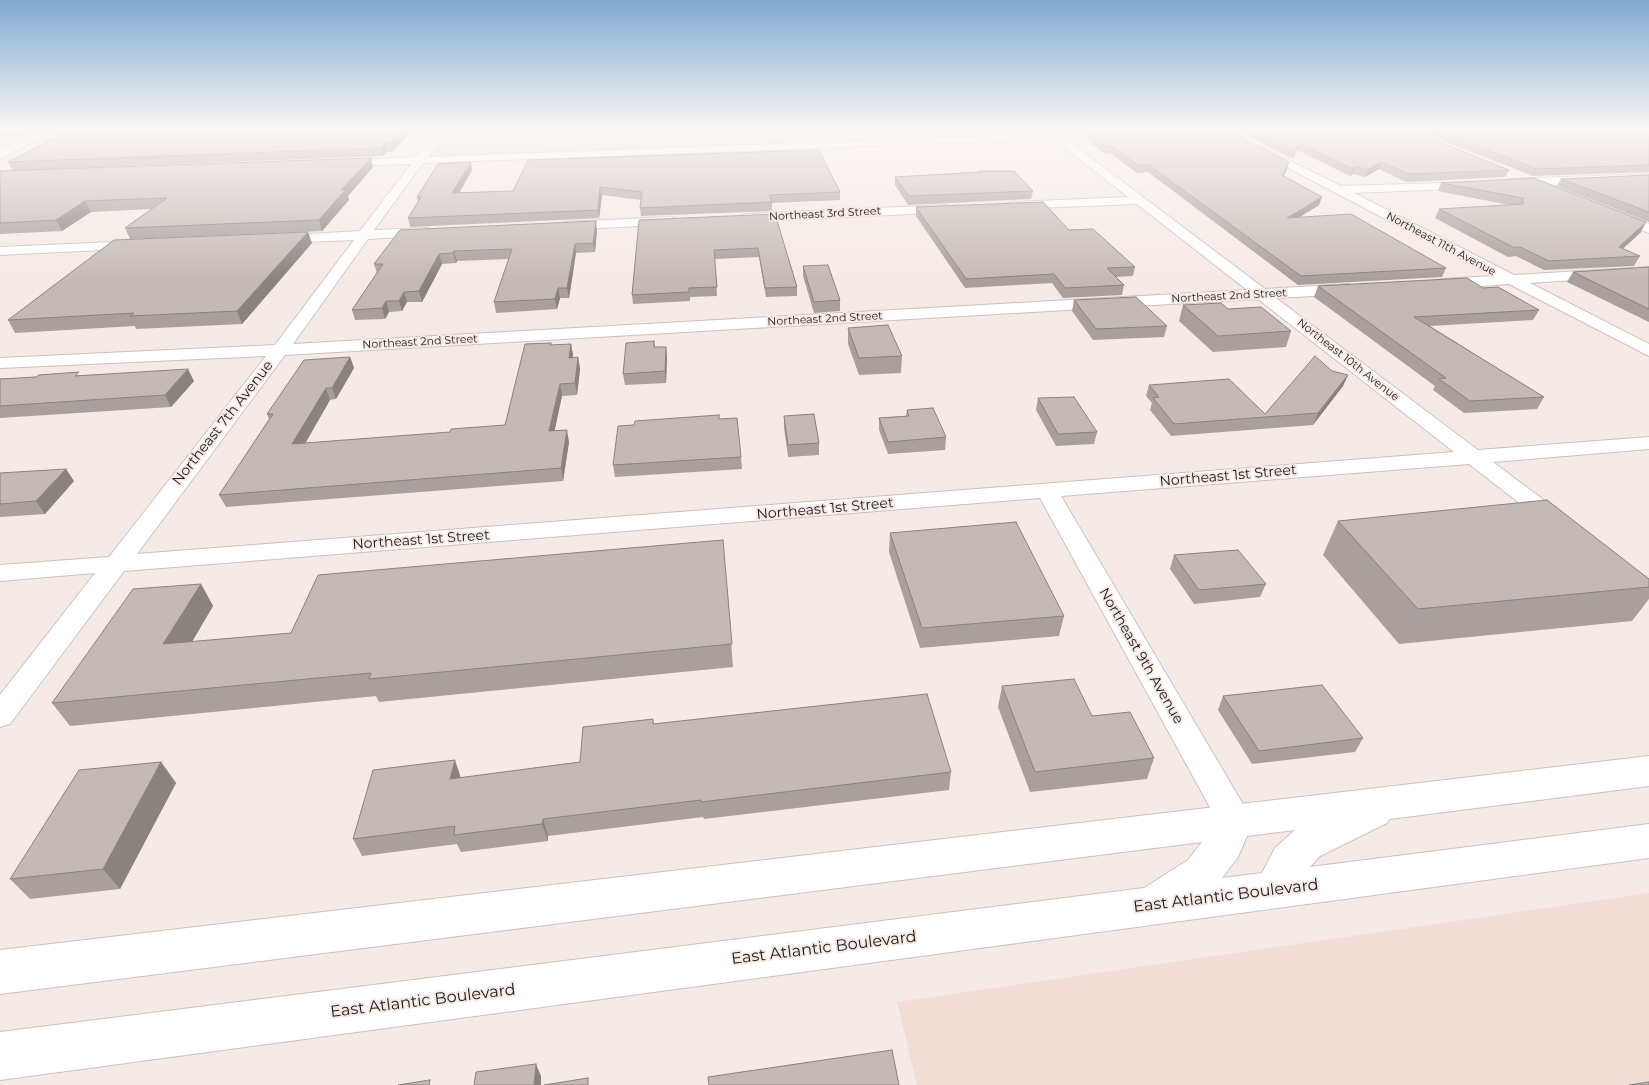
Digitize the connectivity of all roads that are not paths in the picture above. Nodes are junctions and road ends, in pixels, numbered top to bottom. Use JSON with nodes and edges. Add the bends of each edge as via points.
{"nodes":[{"id":1,"x":406,"y":179,"type":"edge"},
{"id":2,"x":1113,"y":179,"type":"edge"},
{"id":3,"x":1318,"y":179,"type":"edge"},
{"id":4,"x":1511,"y":179,"type":"edge"},
{"id":5,"x":1610,"y":179,"type":"edge"},
{"id":6,"x":1530,"y":182,"type":"junction"},
{"id":7,"x":1482,"y":184,"type":"edge"},
{"id":8,"x":1338,"y":190,"type":"junction"},
{"id":9,"x":1558,"y":193,"type":"edge"},
{"id":10,"x":1141,"y":200,"type":"junction"},
{"id":11,"x":1001,"y":207,"type":"edge"},
{"id":12,"x":962,"y":208,"type":"edge"},
{"id":13,"x":1603,"y":211,"type":"edge"},
{"id":14,"x":733,"y":218,"type":"edge"},
{"id":15,"x":683,"y":221,"type":"edge"},
{"id":16,"x":553,"y":226,"type":"edge"},
{"id":17,"x":1649,"y":229,"type":"edge"},
{"id":18,"x":444,"y":231,"type":"edge"},
{"id":19,"x":364,"y":235,"type":"junction"},
{"id":20,"x":266,"y":239,"type":"edge"},
{"id":21,"x":148,"y":245,"type":"edge"},
{"id":22,"x":0,"y":251,"type":"edge"},
{"id":23,"x":1649,"y":271,"type":"edge"},
{"id":24,"x":1510,"y":280,"type":"junction"},
{"id":25,"x":1425,"y":285,"type":"edge"},
{"id":26,"x":1367,"y":288,"type":"edge"},
{"id":27,"x":1261,"y":294,"type":"junction"},
{"id":28,"x":280,"y":350,"type":"junction"},
{"id":29,"x":1649,"y":352,"type":"edge"},
{"id":30,"x":0,"y":363,"type":"edge"},
{"id":31,"x":1649,"y":443,"type":"edge"},
{"id":32,"x":1472,"y":456,"type":"junction"},
{"id":33,"x":1047,"y":491,"type":"junction"},
{"id":34,"x":1572,"y":533,"type":"edge"},
{"id":35,"x":114,"y":564,"type":"junction"},
{"id":36,"x":0,"y":573,"type":"edge"},
{"id":37,"x":0,"y":716,"type":"edge"},
{"id":38,"x":1649,"y":771,"type":"edge"},
{"id":39,"x":1395,"y":802,"type":"junction"},
{"id":40,"x":1235,"y":821,"type":"junction"},
{"id":41,"x":1649,"y":841,"type":"edge"},
{"id":42,"x":1275,"y":889,"type":"junction"},
{"id":43,"x":1151,"y":906,"type":"junction"},
{"id":44,"x":0,"y":972,"type":"edge"},
{"id":45,"x":0,"y":1056,"type":"edge"}],
"edges":[{"from":1,"to":19,"type":"street","name":"Northeast 7th Avenue"},
{"from":2,"to":10,"type":"street","name":"Northeast 10th Avenue"},
{"from":3,"to":8,"type":"street","name":"Northeast 11th Avenue"},
{"from":4,"to":6,"type":"street"},
{"from":5,"to":6,"type":"street"},
{"from":6,"to":9,"type":"street"},
{"from":7,"to":8,"type":"street"},
{"from":8,"to":24,"type":"street","name":"Northeast 11th Avenue"},
{"from":10,"to":11,"type":"street"},
{"from":10,"to":27,"type":"street","name":"Northeast 10th Avenue"},
{"from":12,"to":14,"type":"street","name":"Northeast 3rd Street"},
{"from":13,"to":17,"type":"street"},
{"from":15,"to":16,"type":"street"},
{"from":18,"to":19,"type":"street"},
{"from":19,"to":20,"type":"street"},
{"from":19,"to":28,"type":"street","name":"Northeast 7th Avenue"},
{"from":21,"to":22,"type":"street"},
{"from":23,"to":24,"type":"street"},
{"from":24,"to":25,"type":"street"},
{"from":24,"to":29,"type":"street","name":"Northeast 11th Avenue"},
{"from":26,"to":27,"type":"street","name":"Northeast 2nd Street"},
{"from":27,"to":28,"type":"street","name":"Northeast 2nd Street"},
{"from":27,"to":32,"type":"street","name":"Northeast 10th Avenue"},
{"from":28,"to":30,"type":"street","name":"Northeast 2nd Street"},
{"from":28,"to":35,"type":"street","name":"Northeast 7th Avenue"},
{"from":31,"to":32,"type":"street","name":"Northeast 1st Street"},
{"from":32,"to":33,"type":"street","name":"Northeast 1st Street"},
{"from":32,"to":34,"type":"street","name":"Northeast 10th Avenue"},
{"from":33,"to":35,"type":"street","name":"Northeast 1st Street"},
{"from":33,"to":40,"type":"street","name":"Northeast 9th Avenue"},
{"from":35,"to":36,"type":"street","name":"Northeast 1st Street"},
{"from":35,"to":37,"type":"street","name":"Northeast 7th Avenue"},
{"from":38,"to":39,"type":"main road"},
{"from":39,"to":40,"type":"main road"},
{"from":39,"to":42,"type":"main road","via":[[1306,844],[1290,861]]},
{"from":40,"to":43,"type":"main road","via":[[1224,845],[1202,873]]},
{"from":40,"to":44,"type":"main road"},
{"from":41,"to":42,"type":"main road","name":"East Atlantic Boulevard"},
{"from":42,"to":43,"type":"main road","name":"East Atlantic Boulevard"},
{"from":43,"to":45,"type":"main road","name":"East Atlantic Boulevard"}]}
